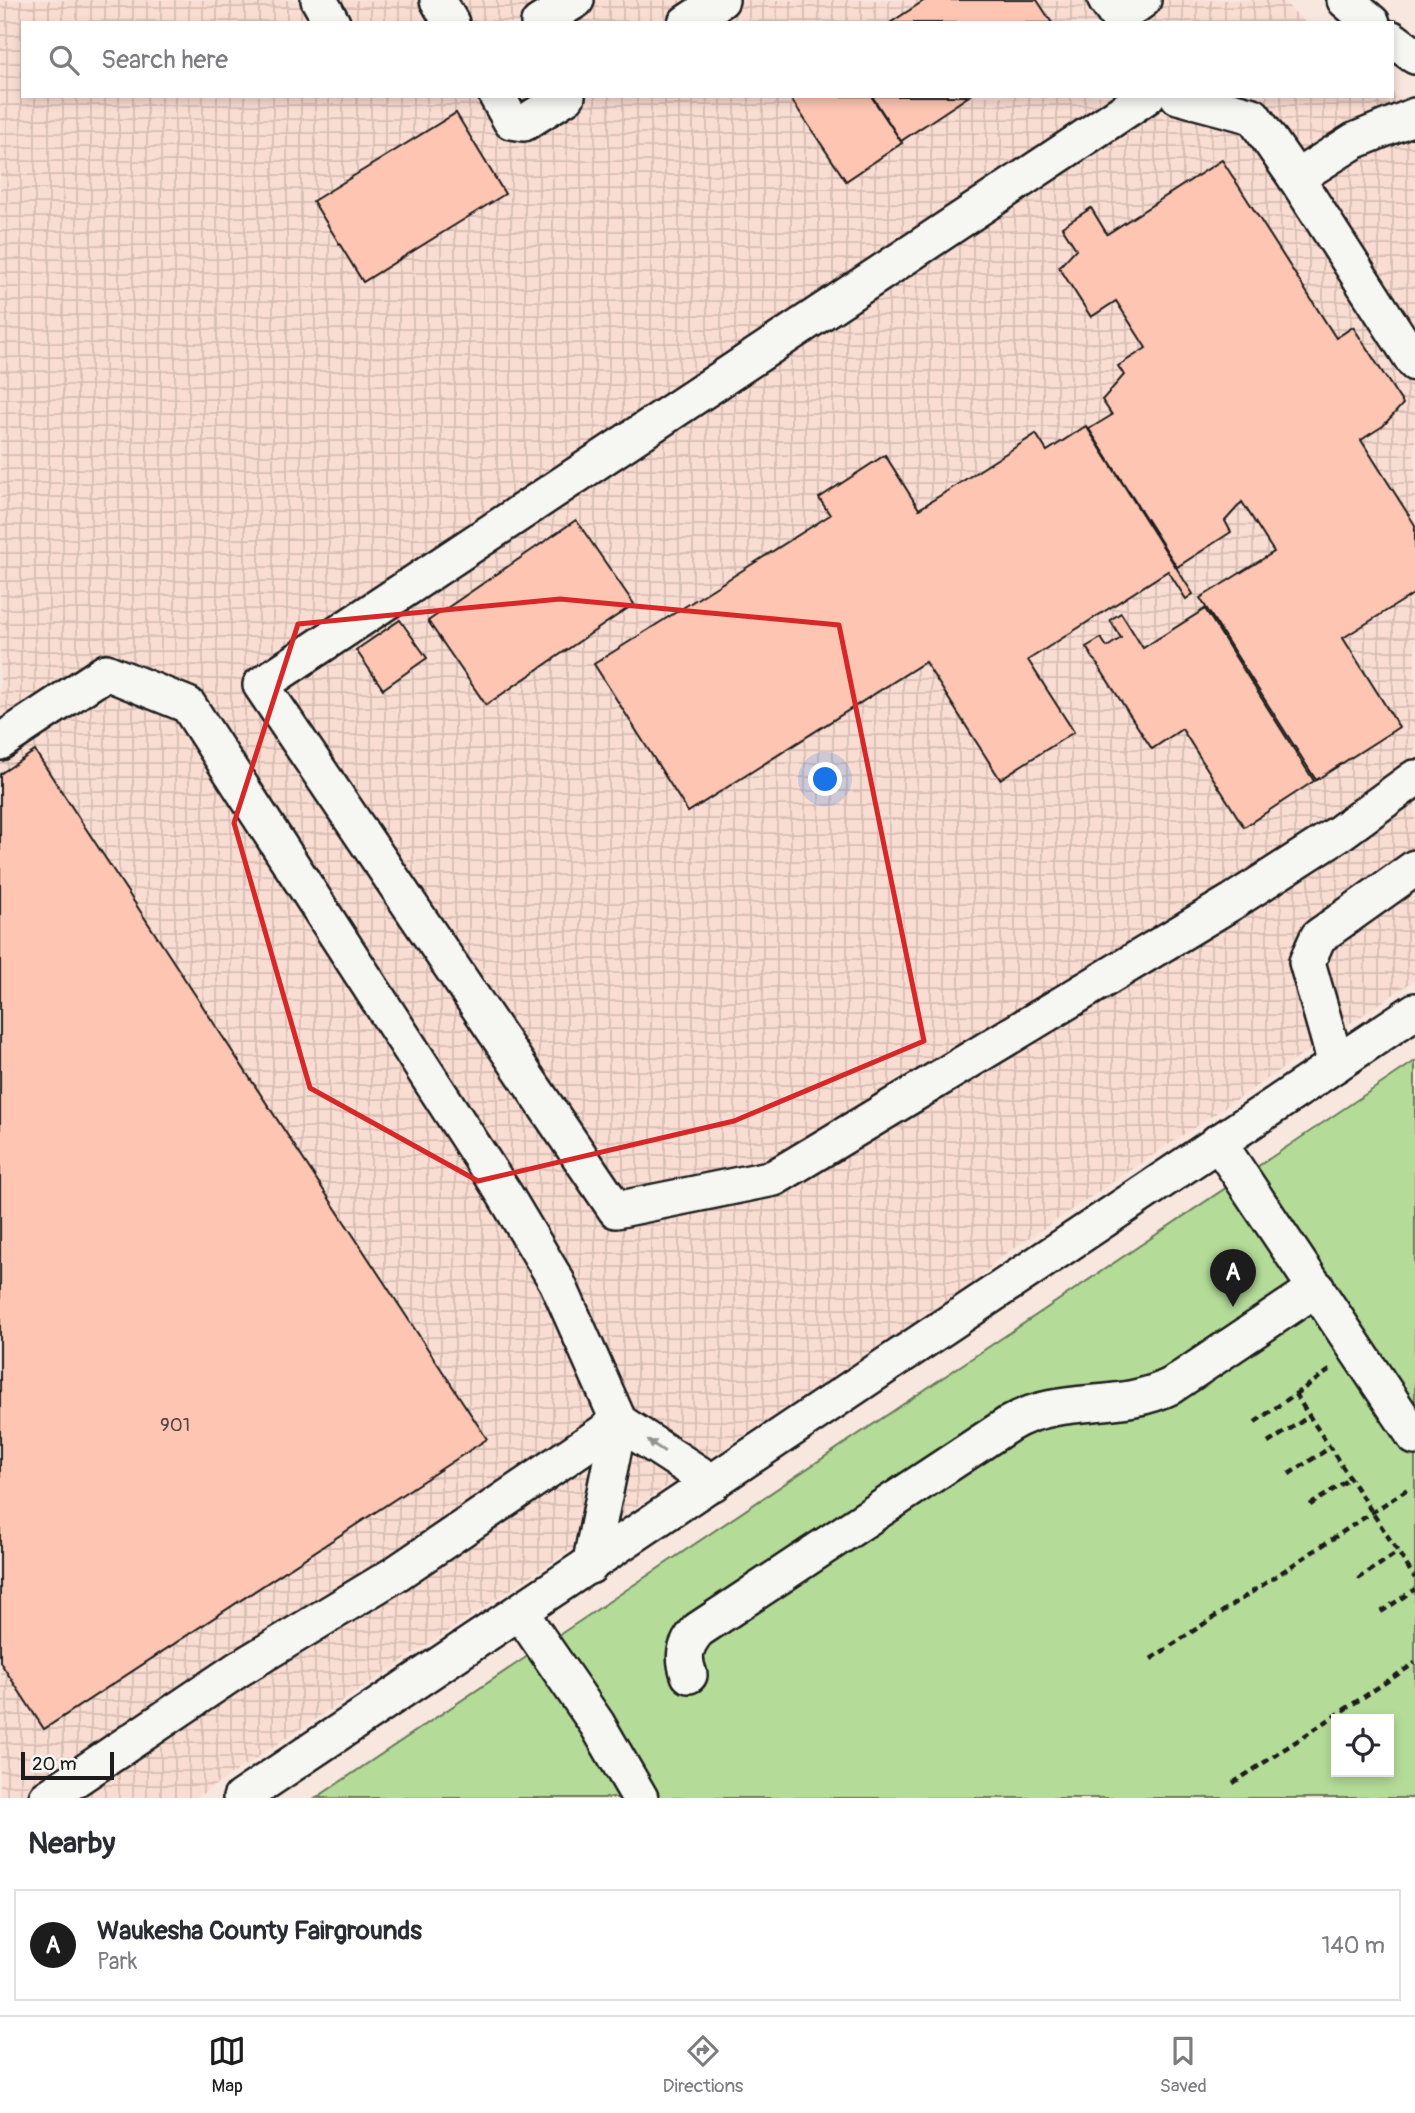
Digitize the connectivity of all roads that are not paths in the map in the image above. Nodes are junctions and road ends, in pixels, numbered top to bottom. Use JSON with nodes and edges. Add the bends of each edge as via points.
{"nodes":[{"id":1,"x":318,"y":0,"type":"edge"},
{"id":2,"x":438,"y":0,"type":"edge"},
{"id":3,"x":576,"y":0,"type":"edge"},
{"id":4,"x":721,"y":0,"type":"edge"},
{"id":5,"x":1106,"y":0,"type":"edge"},
{"id":6,"x":1143,"y":0,"type":"edge"},
{"id":7,"x":1345,"y":0,"type":"edge"},
{"id":8,"x":331,"y":21,"type":"edge"},
{"id":9,"x":450,"y":21,"type":"edge"},
{"id":10,"x":542,"y":21,"type":"edge"},
{"id":11,"x":689,"y":21,"type":"edge"},
{"id":12,"x":1370,"y":21,"type":"edge"},
{"id":13,"x":1394,"y":40,"type":"edge"},
{"id":14,"x":1415,"y":56,"type":"edge"},
{"id":15,"x":498,"y":98,"type":"edge"},
{"id":16,"x":565,"y":98,"type":"edge"},
{"id":17,"x":1144,"y":98,"type":"edge"},
{"id":18,"x":1186,"y":98,"type":"edge"},
{"id":19,"x":1415,"y":116,"type":"edge"},
{"id":20,"x":1296,"y":178,"type":"junction"},
{"id":21,"x":1415,"y":363,"type":"edge"},
{"id":22,"x":0,"y":741,"type":"edge"},
{"id":23,"x":1415,"y":778,"type":"edge"},
{"id":24,"x":1415,"y":868,"type":"edge"},
{"id":25,"x":1415,"y":1011,"type":"edge"},
{"id":26,"x":1336,"y":1064,"type":"junction"},
{"id":27,"x":1218,"y":1142,"type":"junction"},
{"id":28,"x":1317,"y":1289,"type":"junction"},
{"id":29,"x":619,"y":1422,"type":"junction"},
{"id":30,"x":1415,"y":1437,"type":"edge"},
{"id":31,"x":713,"y":1483,"type":"junction"},
{"id":32,"x":590,"y":1566,"type":"junction"},
{"id":33,"x":520,"y":1612,"type":"junction"},
{"id":34,"x":689,"y":1675,"type":"dead end"},
{"id":35,"x":47,"y":1798,"type":"edge"},
{"id":36,"x":241,"y":1798,"type":"edge"},
{"id":37,"x":640,"y":1798,"type":"edge"}],
"edges":[{"from":1,"to":8,"type":"street"},
{"from":2,"to":9,"type":"street"},
{"from":3,"to":10,"type":"street"},
{"from":4,"to":11,"type":"street"},
{"from":5,"to":6,"type":"street","via":[[1122,15]]},
{"from":7,"to":12,"type":"street"},
{"from":13,"to":14,"type":"street"},
{"from":15,"to":16,"type":"street","via":[[511,121],[524,123]]},
{"from":17,"to":23,"type":"street","via":[[261,685],[616,1210],[774,1178],[1232,902]]},
{"from":18,"to":20,"type":"street","via":[[1253,116]]},
{"from":19,"to":20,"type":"street","via":[[1354,141]]},
{"from":20,"to":21,"type":"street"},
{"from":22,"to":29,"type":"street","via":[[106,672],[188,705],[505,1195],[557,1282]]},
{"from":24,"to":26,"type":"street","via":[[1318,936],[1312,946],[1307,962]]},
{"from":25,"to":26,"type":"street"},
{"from":26,"to":27,"type":"street"},
{"from":27,"to":28,"type":"street"},
{"from":27,"to":31,"type":"street"},
{"from":28,"to":30,"type":"street"},
{"from":28,"to":34,"type":"street","via":[[1151,1396],[1048,1407],[1009,1424],[698,1630],[683,1659]]},
{"from":31,"to":29,"type":"street","one_way":true},
{"from":29,"to":32,"type":"street"},
{"from":29,"to":35,"type":"street","via":[[394,1575],[237,1670]]},
{"from":31,"to":32,"type":"street"},
{"from":32,"to":33,"type":"street"},
{"from":33,"to":36,"type":"street"},
{"from":33,"to":37,"type":"street","via":[[597,1724]]}]}
